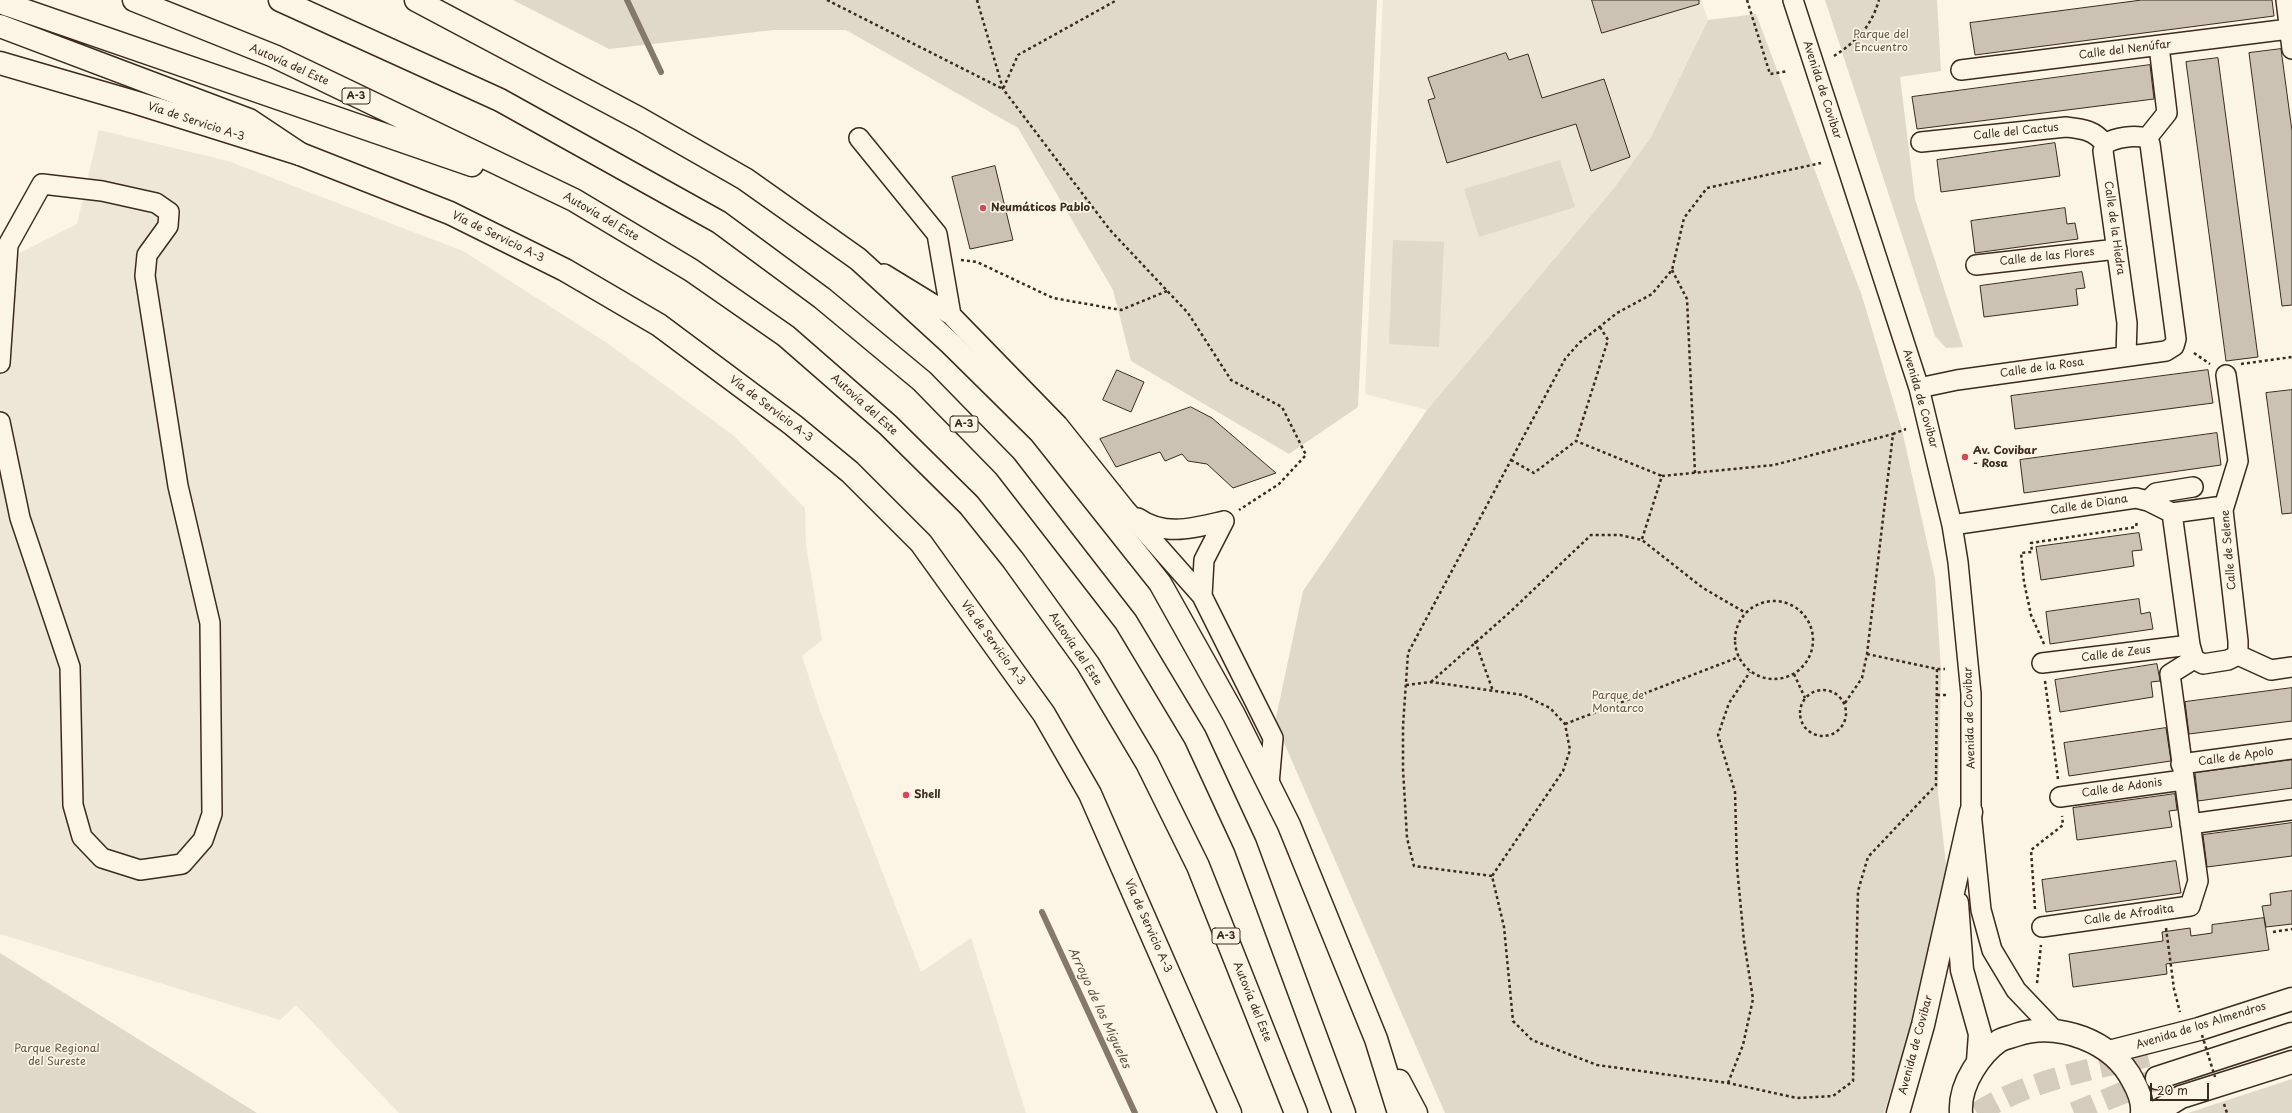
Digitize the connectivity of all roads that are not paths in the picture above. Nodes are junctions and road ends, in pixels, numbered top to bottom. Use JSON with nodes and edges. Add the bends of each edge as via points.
{"nodes":[{"id":1,"x":134,"y":0,"type":"edge"},
{"id":2,"x":416,"y":0,"type":"edge"},
{"id":3,"x":1793,"y":0,"type":"edge"},
{"id":4,"x":2286,"y":0,"type":"edge"},
{"id":5,"x":0,"y":2,"type":"edge"},
{"id":6,"x":286,"y":2,"type":"edge"},
{"id":7,"x":0,"y":26,"type":"edge"},
{"id":8,"x":2289,"y":29,"type":"junction"},
{"id":9,"x":2159,"y":46,"type":"junction"},
{"id":10,"x":2292,"y":49,"type":"edge"},
{"id":11,"x":0,"y":63,"type":"edge"},
{"id":12,"x":1961,"y":70,"type":"dead end"},
{"id":13,"x":859,"y":138,"type":"dead end"},
{"id":14,"x":2147,"y":138,"type":"junction"},
{"id":15,"x":1921,"y":142,"type":"dead end"},
{"id":16,"x":2105,"y":144,"type":"junction"},
{"id":17,"x":300,"y":154,"type":"junction"},
{"id":18,"x":574,"y":200,"type":"junction"},
{"id":19,"x":2117,"y":249,"type":"junction"},
{"id":20,"x":858,"y":259,"type":"junction"},
{"id":21,"x":1976,"y":265,"type":"dead end"},
{"id":22,"x":951,"y":315,"type":"junction"},
{"id":23,"x":2126,"y":356,"type":"junction"},
{"id":24,"x":0,"y":362,"type":"edge"},
{"id":25,"x":2226,"y":375,"type":"road end"},
{"id":26,"x":1919,"y":388,"type":"junction"},
{"id":27,"x":0,"y":422,"type":"edge"},
{"id":28,"x":2193,"y":487,"type":"dead end"},
{"id":29,"x":2148,"y":501,"type":"junction"},
{"id":30,"x":1125,"y":509,"type":"junction"},
{"id":31,"x":2223,"y":510,"type":"junction"},
{"id":32,"x":2172,"y":513,"type":"junction"},
{"id":33,"x":1952,"y":525,"type":"junction"},
{"id":34,"x":1202,"y":596,"type":"junction"},
{"id":35,"x":2192,"y":652,"type":"junction"},
{"id":36,"x":2238,"y":655,"type":"junction"},
{"id":37,"x":2042,"y":663,"type":"dead end"},
{"id":38,"x":2292,"y":667,"type":"edge"},
{"id":39,"x":2292,"y":749,"type":"edge"},
{"id":40,"x":2182,"y":772,"type":"junction"},
{"id":41,"x":1269,"y":784,"type":"junction"},
{"id":42,"x":2060,"y":797,"type":"dead end"},
{"id":43,"x":2292,"y":810,"type":"edge"},
{"id":44,"x":1971,"y":812,"type":"junction"},
{"id":45,"x":2190,"y":824,"type":"junction"},
{"id":46,"x":1956,"y":880,"type":"junction"},
{"id":47,"x":2042,"y":927,"type":"dead end"},
{"id":48,"x":2292,"y":999,"type":"edge"},
{"id":49,"x":2292,"y":1015,"type":"edge"},
{"id":50,"x":2056,"y":1030,"type":"junction"},
{"id":51,"x":2292,"y":1034,"type":"edge"},
{"id":52,"x":1376,"y":1038,"type":"junction"},
{"id":53,"x":2109,"y":1052,"type":"junction"},
{"id":54,"x":2148,"y":1056,"type":"tunnel mouth"},
{"id":55,"x":1978,"y":1061,"type":"junction"},
{"id":56,"x":2292,"y":1062,"type":"edge"},
{"id":57,"x":2157,"y":1078,"type":"tunnel mouth"},
{"id":58,"x":1230,"y":1113,"type":"edge"},
{"id":59,"x":1296,"y":1113,"type":"edge"},
{"id":60,"x":1344,"y":1113,"type":"edge"},
{"id":61,"x":1399,"y":1113,"type":"edge"},
{"id":62,"x":1416,"y":1113,"type":"edge"},
{"id":63,"x":1898,"y":1113,"type":"edge"},
{"id":64,"x":1961,"y":1113,"type":"edge"},
{"id":65,"x":2142,"y":1113,"type":"edge"},
{"id":66,"x":2155,"y":1113,"type":"edge"}],
"edges":[{"from":1,"to":18,"type":"main road","name":"Autovía del Este","number":"A-3","via":[[274,56]]},
{"from":2,"to":20,"type":"main road","via":[[640,118],[745,179]]},
{"from":3,"to":26,"type":"street","name":"Avenida de Covibar"},
{"from":4,"to":8,"type":"street"},
{"from":5,"to":18,"type":"main road"},
{"from":6,"to":60,"type":"main road","number":"A-3","via":[[500,100],[719,222],[822,298],[922,381],[1005,466],[1126,622],[1195,737],[1245,845]]},
{"from":7,"to":17,"type":"main road","via":[[249,120]]},
{"from":8,"to":9,"type":"street","name":"Calle del Nenúfar"},
{"from":8,"to":10,"type":"street"},
{"from":9,"to":12,"type":"street","name":"Calle del Nenúfar"},
{"from":9,"to":14,"type":"street","via":[[2167,113]]},
{"from":11,"to":17,"type":"main road","name":"Vía de Servicio A-3"},
{"from":13,"to":22,"type":"street","via":[[937,234]]},
{"from":14,"to":16,"type":"street","via":[[2139,136],[2111,140]]},
{"from":14,"to":23,"type":"street","name":"Calle de la Rosa","via":[[2150,144],[2176,339],[2174,346],[2166,351]]},
{"from":15,"to":16,"type":"street","name":"Calle del Cactus","via":[[2066,127],[2089,130],[2099,135]]},
{"from":16,"to":19,"type":"street","name":"Calle de la Hiedra","via":[[2103,151]]},
{"from":17,"to":58,"type":"main road","name":"Vía de Servicio A-3","via":[[450,213],[565,270],[659,325],[793,425],[850,472],[921,543],[1044,714],[1090,794]]},
{"from":18,"to":59,"type":"main road","name":"Autovía del Este","number":"A-3","via":[[691,270],[786,336],[888,425],[969,505],[1013,560],[1088,664],[1147,763],[1198,866]]},
{"from":19,"to":21,"type":"street","name":"Calle de las Flores"},
{"from":19,"to":23,"type":"street","name":"Calle de la Hiedra","via":[[2127,323]]},
{"from":20,"to":22,"type":"street"},
{"from":20,"to":41,"type":"main road","via":[[951,344],[1040,432],[1160,583],[1234,715]]},
{"from":22,"to":30,"type":"street","via":[[1058,425]]},
{"from":23,"to":26,"type":"street","name":"Calle de la Rosa","via":[[1957,380]]},
{"from":24,"to":27,"type":"street","via":[[8,244],[42,184],[102,191],[156,203],[169,212],[168,226],[147,255],[145,276],[178,486],[210,623],[212,814],[203,840],[182,864],[140,870],[102,858],[82,837],[73,805],[70,667],[20,518]]},
{"from":25,"to":31,"type":"street","name":"Calle de Selene","via":[[2238,461]]},
{"from":26,"to":33,"type":"street","name":"Avenida de Covibar"},
{"from":28,"to":29,"type":"street","via":[[2156,493]]},
{"from":29,"to":32,"type":"street","name":"Calle de Diana"},
{"from":29,"to":33,"type":"street","name":"Calle de Diana","via":[[2136,498]]},
{"from":30,"to":34,"type":"street"},
{"from":30,"to":34,"type":"street","via":[[1150,526],[1183,530],[1224,521],[1204,560]]},
{"from":31,"to":32,"type":"street","via":[[2216,507]]},
{"from":31,"to":36,"type":"street","name":"Calle de Selene"},
{"from":32,"to":35,"type":"street"},
{"from":33,"to":44,"type":"street","name":"Avenida de Covibar","via":[[1971,694]]},
{"from":34,"to":41,"type":"street","via":[[1273,738]]},
{"from":35,"to":36,"type":"street","via":[[2203,664],[2228,660]]},
{"from":35,"to":37,"type":"street","name":"Calle de Zeus"},
{"from":35,"to":40,"type":"street","via":[[2170,674]]},
{"from":36,"to":38,"type":"street","via":[[2271,670]]},
{"from":39,"to":40,"type":"street","name":"Calle de Apolo"},
{"from":40,"to":42,"type":"street","name":"Calle de Adonis"},
{"from":40,"to":45,"type":"street"},
{"from":41,"to":52,"type":"main road","via":[[1289,825]]},
{"from":43,"to":45,"type":"street"},
{"from":44,"to":46,"type":"main road","name":"Avenida de Covibar"},
{"from":44,"to":50,"type":"street","name":"Avenida de Covibar","via":[[1980,910],[1992,950],[2016,990]]},
{"from":45,"to":47,"type":"street","name":"Calle de Afrodita","via":[[2198,882],[2190,906]]},
{"from":46,"to":55,"type":"main road","via":[[1962,970],[1980,1034]]},
{"from":46,"to":63,"type":"main road","name":"Avenida de Covibar","via":[[1923,1025]]},
{"from":48,"to":53,"type":"main road","name":"Avenida de los Almendros","via":[[2199,1029]]},
{"from":49,"to":54,"type":"main road"},
{"from":50,"to":53,"type":"main road","via":[[2081,1037]]},
{"from":50,"to":55,"type":"main road","via":[[2028,1031],[2000,1040]]},
{"from":51,"to":57,"type":"main road"},
{"from":52,"to":61,"type":"main road"},
{"from":52,"to":62,"type":"main road"},
{"from":53,"to":65,"type":"main road","via":[[2126,1067],[2137,1088]]},
{"from":55,"to":64,"type":"main road","via":[[1966,1082],[1960,1104]]},
{"from":56,"to":66,"type":"main road","via":[[2181,1097]]}]}
